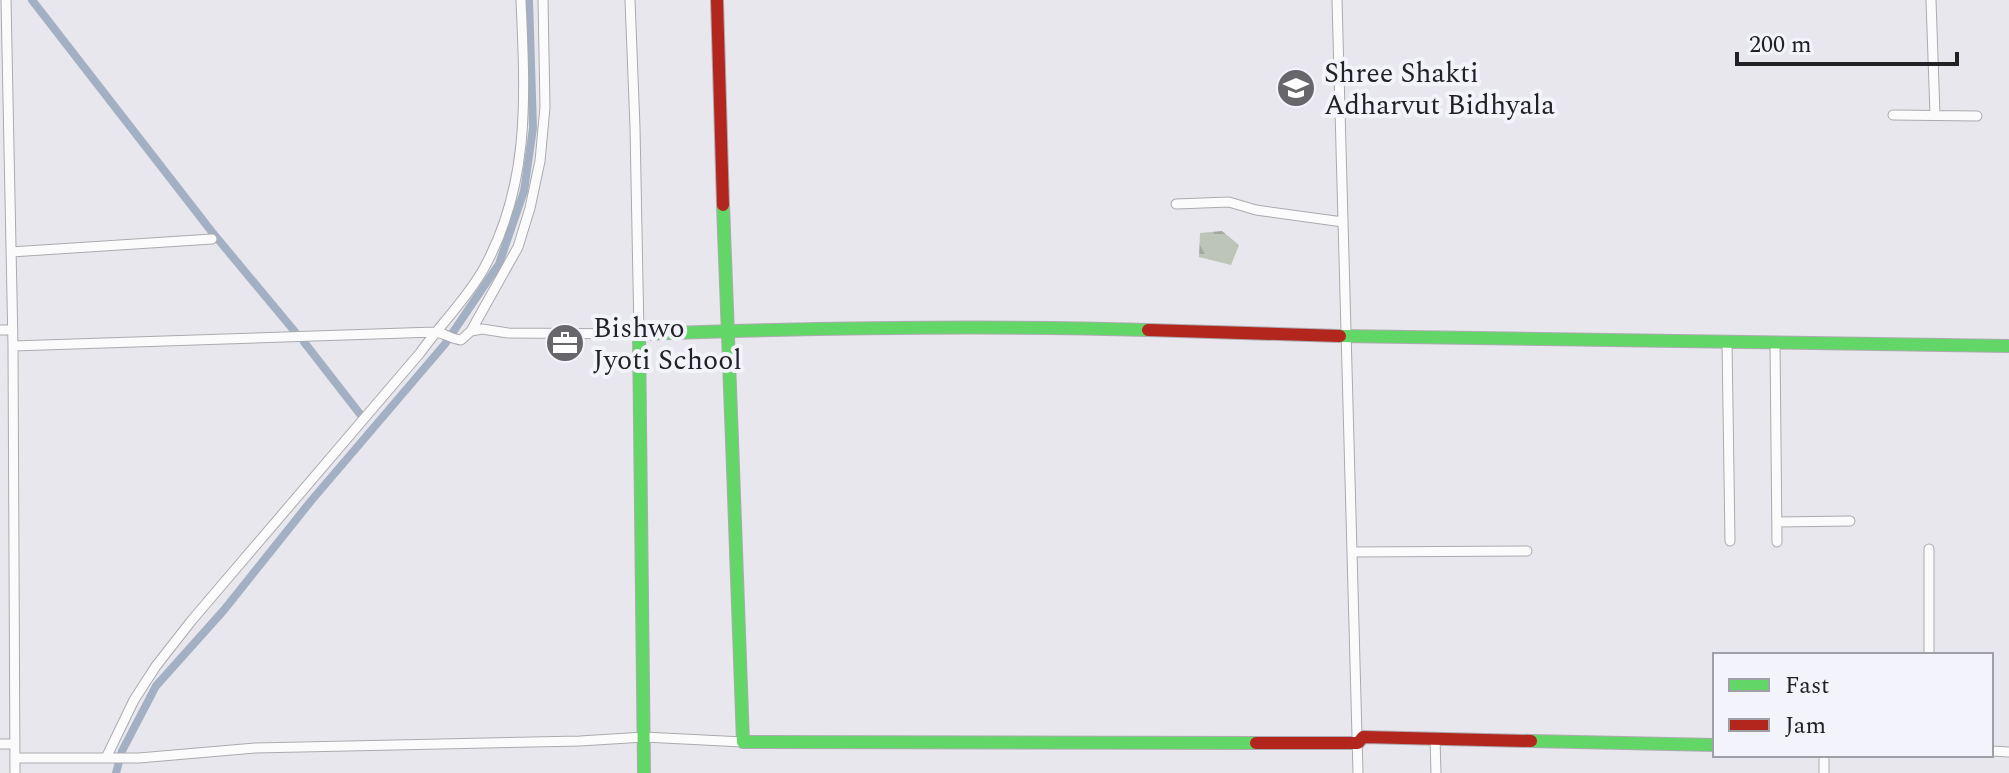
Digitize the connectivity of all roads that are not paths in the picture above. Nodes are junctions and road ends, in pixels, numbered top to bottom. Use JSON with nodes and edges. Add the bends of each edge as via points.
{"nodes":[{"id":1,"x":6,"y":0,"type":"edge"},
{"id":2,"x":521,"y":0,"type":"edge"},
{"id":3,"x":543,"y":0,"type":"edge"},
{"id":4,"x":630,"y":0,"type":"edge"},
{"id":5,"x":717,"y":0,"type":"edge"},
{"id":6,"x":1337,"y":0,"type":"edge"},
{"id":7,"x":1931,"y":0,"type":"edge"},
{"id":8,"x":1893,"y":115,"type":"dead end"},
{"id":9,"x":1935,"y":115,"type":"junction"},
{"id":10,"x":1977,"y":116,"type":"dead end"},
{"id":11,"x":1176,"y":204,"type":"dead end"},
{"id":12,"x":1343,"y":222,"type":"junction"},
{"id":13,"x":212,"y":239,"type":"dead end"},
{"id":14,"x":11,"y":252,"type":"junction"},
{"id":15,"x":0,"y":330,"type":"edge"},
{"id":16,"x":13,"y":330,"type":"junction"},
{"id":17,"x":471,"y":331,"type":"junction"},
{"id":18,"x":727,"y":331,"type":"junction"},
{"id":19,"x":440,"y":333,"type":"junction"},
{"id":20,"x":639,"y":334,"type":"junction"},
{"id":21,"x":1347,"y":336,"type":"junction"},
{"id":22,"x":1727,"y":341,"type":"junction"},
{"id":23,"x":1775,"y":342,"type":"junction"},
{"id":24,"x":13,"y":346,"type":"junction"},
{"id":25,"x":2009,"y":346,"type":"edge"},
{"id":26,"x":1850,"y":521,"type":"dead end"},
{"id":27,"x":1777,"y":522,"type":"junction"},
{"id":28,"x":1730,"y":541,"type":"dead end"},
{"id":29,"x":1777,"y":542,"type":"dead end"},
{"id":30,"x":1929,"y":549,"type":"dead end"},
{"id":31,"x":1527,"y":551,"type":"dead end"},
{"id":32,"x":1353,"y":552,"type":"junction"},
{"id":33,"x":1929,"y":653,"type":"edge"},
{"id":34,"x":644,"y":737,"type":"junction"},
{"id":35,"x":1435,"y":738,"type":"junction"},
{"id":36,"x":743,"y":742,"type":"junction"},
{"id":37,"x":1358,"y":743,"type":"junction"},
{"id":38,"x":0,"y":744,"type":"edge"},
{"id":39,"x":15,"y":744,"type":"junction"},
{"id":40,"x":1713,"y":745,"type":"edge"},
{"id":41,"x":15,"y":758,"type":"junction"},
{"id":42,"x":109,"y":758,"type":"junction"},
{"id":43,"x":15,"y":773,"type":"edge"},
{"id":44,"x":644,"y":773,"type":"edge"},
{"id":45,"x":1358,"y":773,"type":"edge"},
{"id":46,"x":1436,"y":773,"type":"edge"}],
"edges":[{"from":1,"to":14,"type":"street"},
{"from":2,"to":19,"type":"street","via":[[524,125],[512,198],[484,269]]},
{"from":3,"to":17,"type":"street","via":[[545,107],[530,208],[518,247]]},
{"from":4,"to":20,"type":"street"},
{"from":5,"to":18,"type":"street"},
{"from":6,"to":12,"type":"street"},
{"from":7,"to":9,"type":"street"},
{"from":8,"to":9,"type":"street"},
{"from":9,"to":10,"type":"street"},
{"from":11,"to":12,"type":"street","via":[[1229,202]]},
{"from":12,"to":21,"type":"street"},
{"from":13,"to":14,"type":"street"},
{"from":14,"to":16,"type":"street"},
{"from":15,"to":16,"type":"street"},
{"from":16,"to":24,"type":"street"},
{"from":17,"to":19,"type":"street","via":[[461,340]]},
{"from":17,"to":20,"type":"street"},
{"from":18,"to":20,"type":"street"},
{"from":18,"to":21,"type":"street","via":[[1043,327]]},
{"from":18,"to":36,"type":"street"},
{"from":19,"to":24,"type":"street"},
{"from":19,"to":42,"type":"street","via":[[156,666],[134,700]]},
{"from":20,"to":34,"type":"street"},
{"from":21,"to":22,"type":"street"},
{"from":21,"to":32,"type":"street"},
{"from":22,"to":23,"type":"street"},
{"from":22,"to":28,"type":"street"},
{"from":23,"to":25,"type":"street"},
{"from":23,"to":27,"type":"street"},
{"from":24,"to":39,"type":"street"},
{"from":26,"to":27,"type":"street"},
{"from":27,"to":29,"type":"street"},
{"from":30,"to":33,"type":"street"},
{"from":31,"to":32,"type":"street"},
{"from":32,"to":37,"type":"street"},
{"from":34,"to":36,"type":"street"},
{"from":34,"to":42,"type":"street","via":[[255,748]]},
{"from":34,"to":44,"type":"street"},
{"from":35,"to":37,"type":"street","via":[[1363,737]]},
{"from":35,"to":40,"type":"street"},
{"from":35,"to":46,"type":"street"},
{"from":36,"to":37,"type":"street"},
{"from":37,"to":45,"type":"street"},
{"from":38,"to":39,"type":"street"},
{"from":39,"to":41,"type":"street"},
{"from":41,"to":42,"type":"street"},
{"from":41,"to":43,"type":"street"}]}
